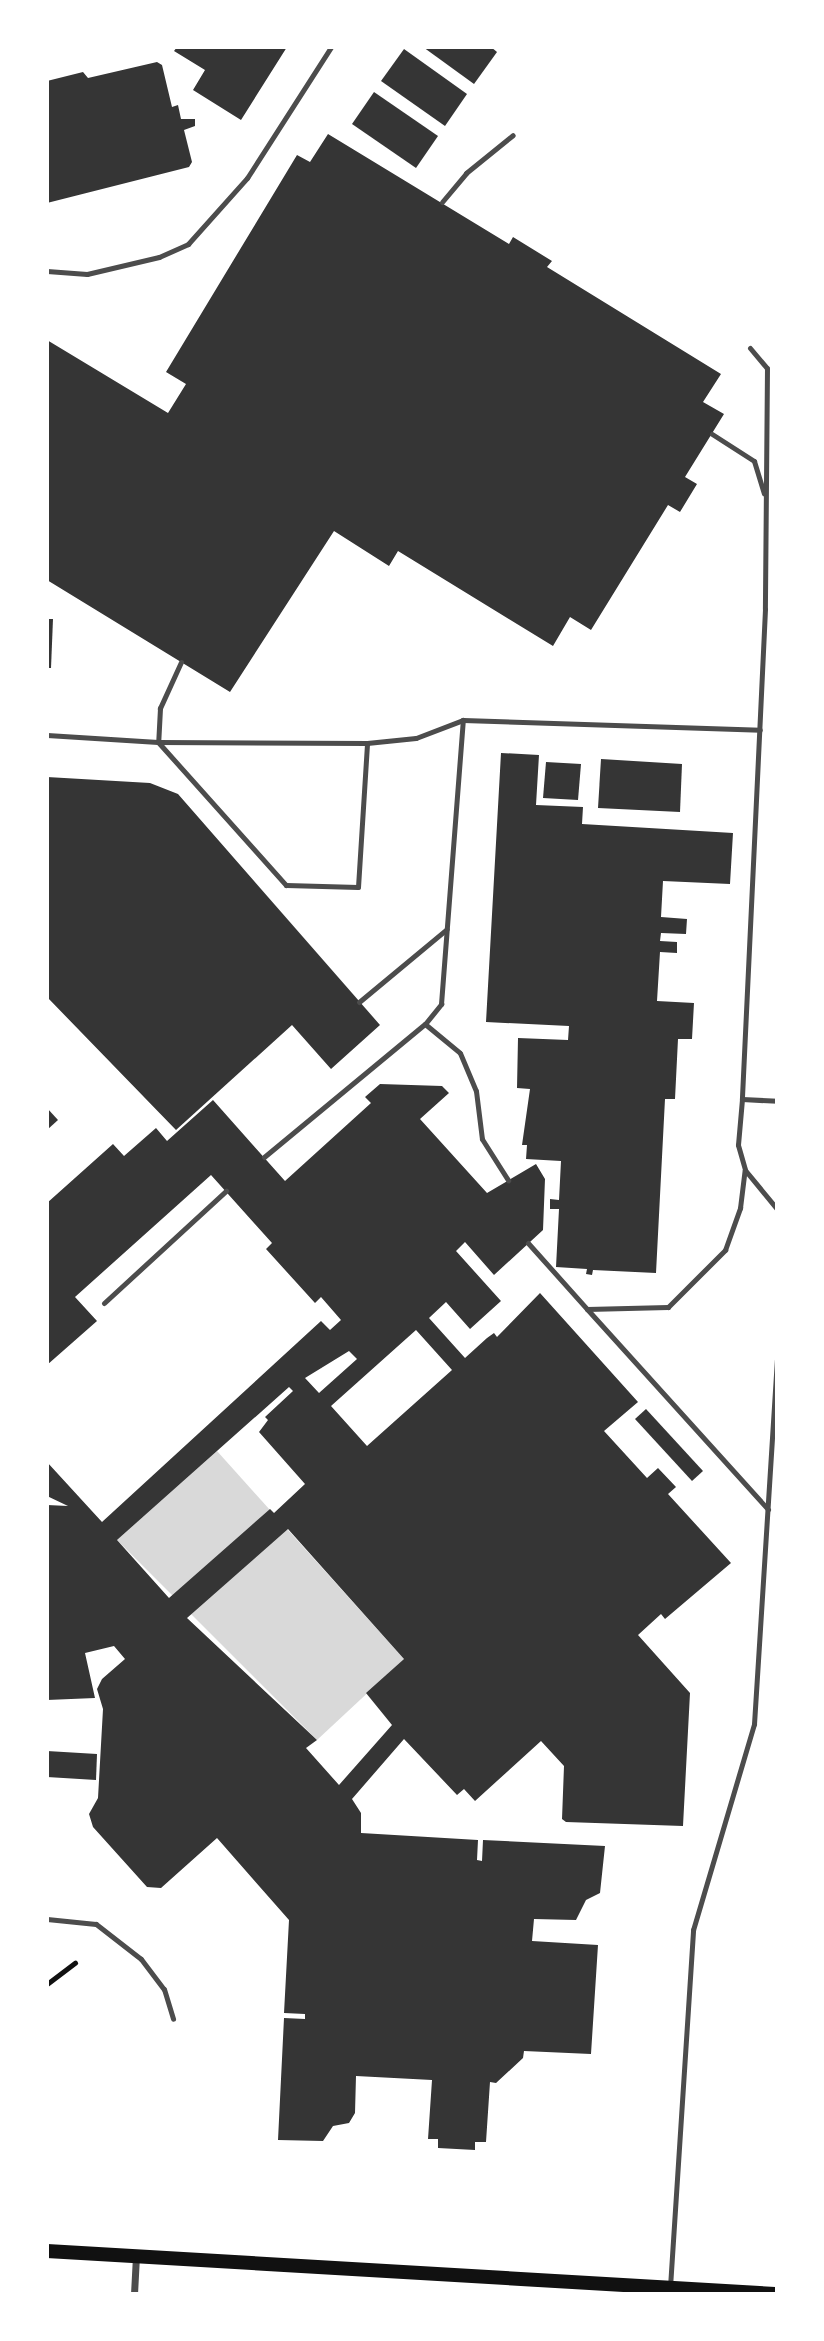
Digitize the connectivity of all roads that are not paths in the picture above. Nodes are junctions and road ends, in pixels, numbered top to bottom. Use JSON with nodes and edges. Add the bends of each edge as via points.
{"nodes":[{"id":1,"x":331,"y":47,"type":"edge"},
{"id":2,"x":513,"y":135,"type":"dead end"},
{"id":3,"x":442,"y":202,"type":"dead end"},
{"id":4,"x":47,"y":271,"type":"edge"},
{"id":5,"x":750,"y":348,"type":"dead end"},
{"id":6,"x":712,"y":434,"type":"dead end"},
{"id":7,"x":766,"y":499,"type":"junction"},
{"id":8,"x":181,"y":662,"type":"dead end"},
{"id":9,"x":463,"y":720,"type":"junction"},
{"id":10,"x":760,"y":730,"type":"junction"},
{"id":11,"x":47,"y":735,"type":"edge"},
{"id":12,"x":158,"y":742,"type":"junction"},
{"id":13,"x":367,"y":743,"type":"junction"},
{"id":14,"x":447,"y":929,"type":"junction"},
{"id":15,"x":359,"y":1002,"type":"dead end"},
{"id":16,"x":425,"y":1024,"type":"junction"},
{"id":17,"x":742,"y":1099,"type":"junction"},
{"id":18,"x":777,"y":1101,"type":"edge"},
{"id":19,"x":264,"y":1157,"type":"dead end"},
{"id":20,"x":745,"y":1170,"type":"junction"},
{"id":21,"x":508,"y":1180,"type":"dead end"},
{"id":22,"x":226,"y":1191,"type":"dead end"},
{"id":23,"x":777,"y":1209,"type":"edge"},
{"id":24,"x":528,"y":1243,"type":"dead end"},
{"id":25,"x":104,"y":1303,"type":"dead end"},
{"id":26,"x":587,"y":1309,"type":"junction"},
{"id":27,"x":777,"y":1360,"type":"edge"},
{"id":28,"x":768,"y":1510,"type":"junction"},
{"id":29,"x":47,"y":1919,"type":"edge"},
{"id":30,"x":173,"y":2019,"type":"dead end"},
{"id":31,"x":47,"y":2251,"type":"edge"},
{"id":32,"x":136,"y":2257,"type":"junction"},
{"id":33,"x":670,"y":2291,"type":"edge"},
{"id":34,"x":134,"y":2294,"type":"edge"},
{"id":35,"x":775,"y":2294,"type":"edge"}],
"edges":[{"from":1,"to":4,"type":"lane","via":[[247,178],[188,243],[159,257],[87,274]]},
{"from":2,"to":3,"type":"lane","via":[[466,173]]},
{"from":5,"to":7,"type":"lane","via":[[767,368]]},
{"from":6,"to":7,"type":"lane","via":[[754,461]]},
{"from":7,"to":10,"type":"lane"},
{"from":8,"to":12,"type":"lane","via":[[160,708]]},
{"from":9,"to":10,"type":"lane"},
{"from":9,"to":13,"type":"lane","via":[[416,738]]},
{"from":9,"to":14,"type":"lane"},
{"from":10,"to":17,"type":"lane"},
{"from":11,"to":12,"type":"lane"},
{"from":12,"to":13,"type":"lane"},
{"from":12,"to":13,"type":"lane","via":[[286,885],[358,887]]},
{"from":14,"to":15,"type":"lane"},
{"from":14,"to":16,"type":"lane","via":[[441,1004]]},
{"from":16,"to":19,"type":"lane"},
{"from":16,"to":21,"type":"lane","via":[[460,1053],[476,1091],[482,1139]]},
{"from":17,"to":18,"type":"lane"},
{"from":17,"to":20,"type":"lane","via":[[738,1145]]},
{"from":20,"to":23,"type":"lane"},
{"from":20,"to":26,"type":"lane","via":[[740,1208],[725,1250],[668,1307]]},
{"from":22,"to":25,"type":"lane"},
{"from":24,"to":26,"type":"lane"},
{"from":26,"to":28,"type":"lane"},
{"from":27,"to":28,"type":"lane"},
{"from":28,"to":33,"type":"lane","via":[[754,1724],[693,1930]]},
{"from":29,"to":30,"type":"lane","via":[[96,1924],[141,1959],[164,1989]]},
{"from":31,"to":32,"type":"main road"},
{"from":32,"to":33,"type":"main road"},
{"from":32,"to":34,"type":"street"},
{"from":33,"to":35,"type":"main road"}]}
